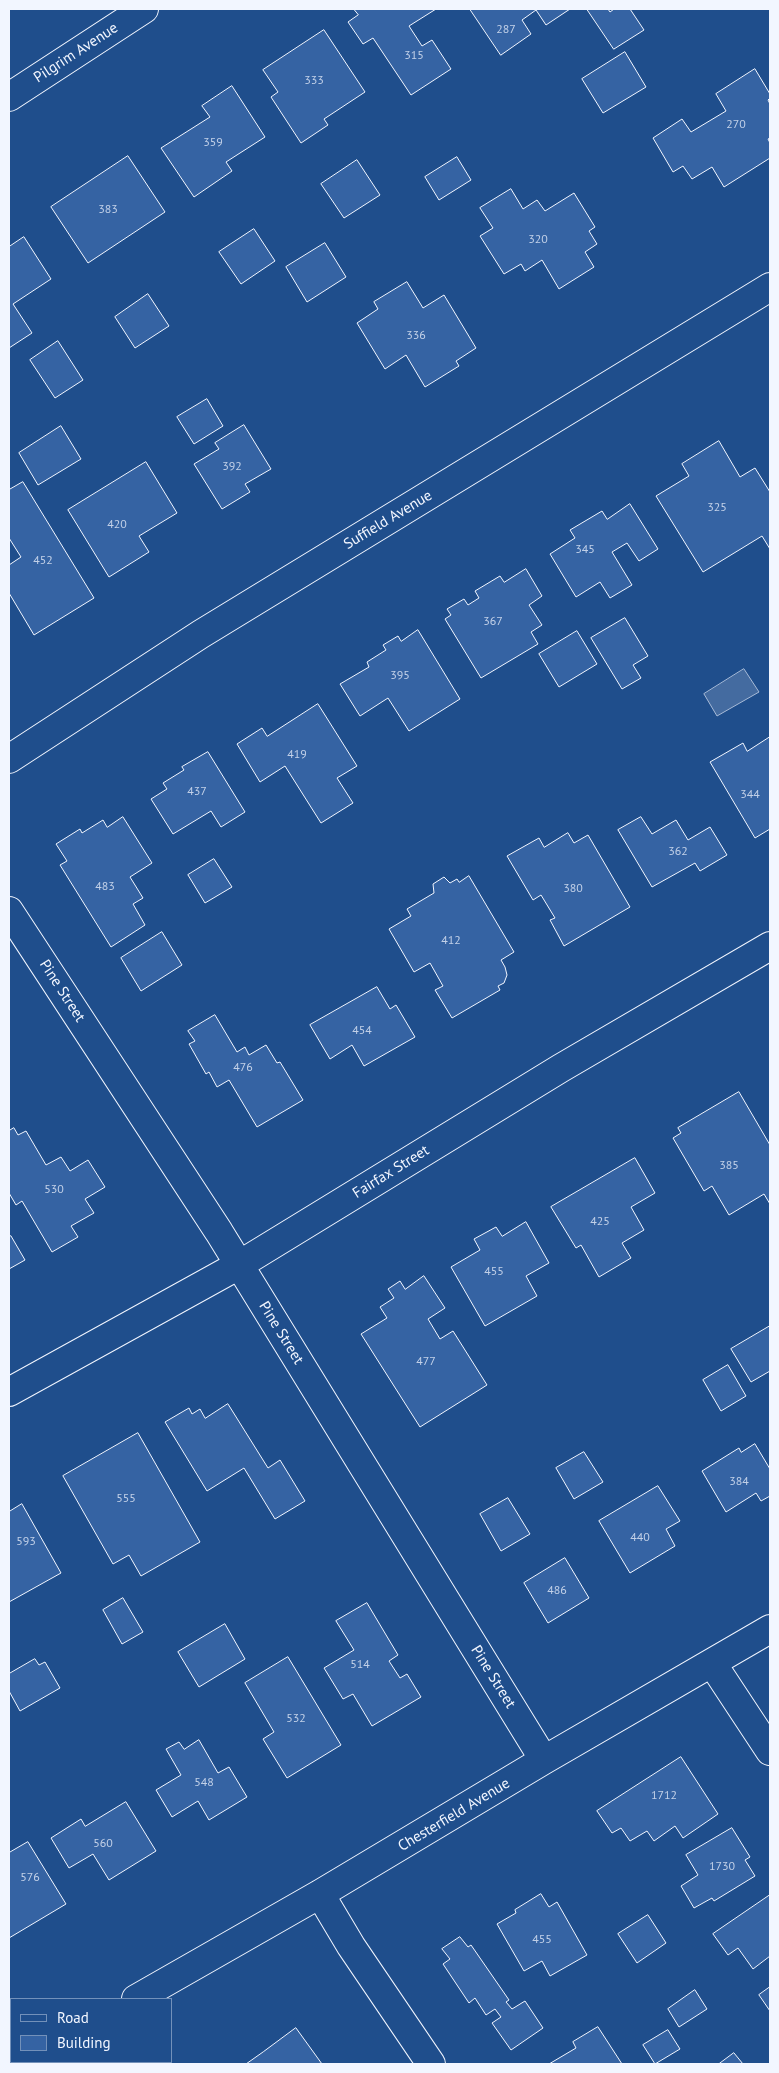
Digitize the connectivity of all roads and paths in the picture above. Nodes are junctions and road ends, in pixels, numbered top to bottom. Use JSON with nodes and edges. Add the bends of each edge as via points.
{"nodes":[{"id":1,"x":144,"y":9,"type":"edge"},
{"id":2,"x":9,"y":98,"type":"edge"},
{"id":3,"x":770,"y":287,"type":"edge"},
{"id":4,"x":9,"y":759,"type":"edge"},
{"id":5,"x":9,"y":911,"type":"edge"},
{"id":6,"x":770,"y":946,"type":"edge"},
{"id":7,"x":239,"y":1265,"type":"junction"},
{"id":8,"x":9,"y":1392,"type":"edge"},
{"id":9,"x":770,"y":1629,"type":"edge"},
{"id":10,"x":712,"y":1663,"type":"junction"},
{"id":11,"x":770,"y":1751,"type":"edge"},
{"id":12,"x":544,"y":1760,"type":"junction"},
{"id":13,"x":320,"y":1894,"type":"junction"},
{"id":14,"x":138,"y":1998,"type":"edge"},
{"id":15,"x":431,"y":2064,"type":"edge"}],
"edges":[{"from":1,"to":2,"type":"street","name":"Pilgrim Avenue"},
{"from":3,"to":4,"type":"street","name":"Suffield Avenue","via":[[201,634]]},
{"from":5,"to":7,"type":"street","name":"Pine Street"},
{"from":6,"to":7,"type":"street","name":"Fairfax Street","via":[[561,1068]]},
{"from":7,"to":8,"type":"street","name":"Fairfax Street"},
{"from":7,"to":12,"type":"street","name":"Pine Street"},
{"from":9,"to":10,"type":"street","name":"Chesterfield Avenue"},
{"from":10,"to":11,"type":"street"},
{"from":10,"to":12,"type":"street","name":"Chesterfield Avenue"},
{"from":12,"to":13,"type":"street","name":"Chesterfield Avenue"},
{"from":13,"to":14,"type":"street","name":"Chesterfield Avenue"},
{"from":13,"to":15,"type":"street"}]}
